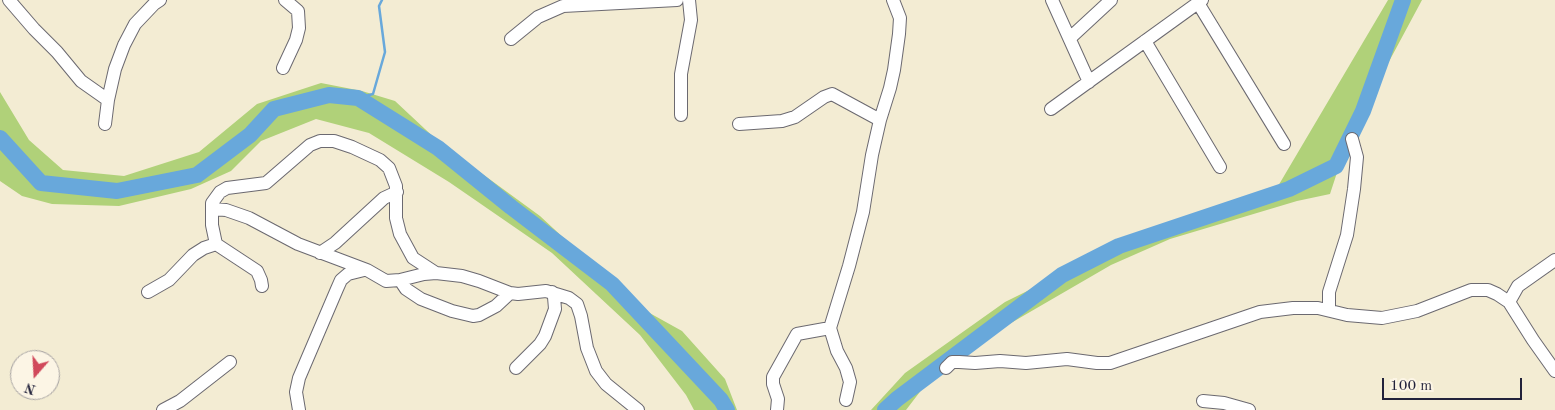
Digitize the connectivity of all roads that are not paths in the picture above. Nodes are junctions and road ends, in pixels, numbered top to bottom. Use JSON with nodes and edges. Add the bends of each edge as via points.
{"nodes":[{"id":1,"x":9,"y":0,"type":"edge"},
{"id":2,"x":160,"y":0,"type":"edge"},
{"id":3,"x":285,"y":0,"type":"edge"},
{"id":4,"x":676,"y":0,"type":"edge"},
{"id":5,"x":689,"y":0,"type":"edge"},
{"id":6,"x":893,"y":0,"type":"edge"},
{"id":7,"x":1052,"y":0,"type":"edge"},
{"id":8,"x":1111,"y":0,"type":"edge"},
{"id":9,"x":1200,"y":1,"type":"edge"},
{"id":10,"x":1070,"y":38,"type":"junction"},
{"id":11,"x":511,"y":39,"type":"dead end"},
{"id":12,"x":1145,"y":41,"type":"junction"},
{"id":13,"x":283,"y":68,"type":"dead end"},
{"id":14,"x":1089,"y":82,"type":"junction"},
{"id":15,"x":108,"y":100,"type":"junction"},
{"id":16,"x":1051,"y":109,"type":"dead end"},
{"id":17,"x":680,"y":115,"type":"dead end"},
{"id":18,"x":880,"y":120,"type":"junction"},
{"id":19,"x":105,"y":124,"type":"dead end"},
{"id":20,"x":739,"y":124,"type":"dead end"},
{"id":21,"x":1352,"y":139,"type":"dead end"},
{"id":22,"x":1284,"y":144,"type":"dead end"},
{"id":23,"x":1220,"y":167,"type":"dead end"},
{"id":24,"x":397,"y":192,"type":"junction"},
{"id":25,"x":212,"y":209,"type":"junction"},
{"id":26,"x":216,"y":244,"type":"junction"},
{"id":27,"x":320,"y":253,"type":"junction"},
{"id":28,"x":1555,"y":260,"type":"edge"},
{"id":29,"x":367,"y":270,"type":"junction"},
{"id":30,"x":436,"y":273,"type":"junction"},
{"id":31,"x":400,"y":280,"type":"junction"},
{"id":32,"x":262,"y":286,"type":"dead end"},
{"id":33,"x":148,"y":292,"type":"dead end"},
{"id":34,"x":552,"y":292,"type":"junction"},
{"id":35,"x":510,"y":293,"type":"junction"},
{"id":36,"x":1510,"y":302,"type":"junction"},
{"id":37,"x":1330,"y":310,"type":"junction"},
{"id":38,"x":830,"y":328,"type":"junction"},
{"id":39,"x":230,"y":362,"type":"dead end"},
{"id":40,"x":516,"y":368,"type":"dead end"},
{"id":41,"x":946,"y":368,"type":"dead end"},
{"id":42,"x":1555,"y":370,"type":"edge"},
{"id":43,"x":846,"y":400,"type":"dead end"},
{"id":44,"x":1203,"y":400,"type":"dead end"},
{"id":45,"x":163,"y":410,"type":"edge"},
{"id":46,"x":299,"y":410,"type":"edge"},
{"id":47,"x":638,"y":410,"type":"edge"},
{"id":48,"x":777,"y":410,"type":"edge"},
{"id":49,"x":1250,"y":410,"type":"edge"}],
"edges":[{"from":1,"to":15,"type":"street","via":[[81,81]]},
{"from":2,"to":15,"type":"street","via":[[135,24],[115,69]]},
{"from":3,"to":13,"type":"street","via":[[298,11],[299,28]]},
{"from":4,"to":11,"type":"street","via":[[563,6],[538,18]]},
{"from":5,"to":17,"type":"street","via":[[690,20],[681,74]]},
{"from":6,"to":18,"type":"street","via":[[900,18],[899,34],[890,88]]},
{"from":7,"to":10,"type":"street"},
{"from":8,"to":10,"type":"street"},
{"from":9,"to":12,"type":"street"},
{"from":9,"to":22,"type":"street"},
{"from":10,"to":14,"type":"street"},
{"from":12,"to":14,"type":"street"},
{"from":12,"to":23,"type":"street"},
{"from":14,"to":16,"type":"street"},
{"from":15,"to":19,"type":"street"},
{"from":18,"to":20,"type":"street","via":[[832,94],[795,117]]},
{"from":18,"to":38,"type":"street","via":[[863,212]]},
{"from":21,"to":37,"type":"street","via":[[1357,157],[1352,211],[1330,292]]},
{"from":24,"to":25,"type":"street","via":[[389,168],[380,160],[334,141],[320,141],[310,145],[266,183],[227,188],[220,192]]},
{"from":24,"to":27,"type":"street","via":[[384,198]]},
{"from":24,"to":30,"type":"street","via":[[397,226],[406,247],[413,258]]},
{"from":25,"to":26,"type":"street"},
{"from":25,"to":27,"type":"street","via":[[249,218]]},
{"from":26,"to":32,"type":"street","via":[[257,271]]},
{"from":26,"to":33,"type":"street","via":[[193,255],[169,280]]},
{"from":27,"to":29,"type":"street"},
{"from":28,"to":36,"type":"street","via":[[1518,286]]},
{"from":29,"to":31,"type":"street","via":[[386,281]]},
{"from":29,"to":46,"type":"street","via":[[348,274],[336,289],[299,378],[296,392]]},
{"from":30,"to":31,"type":"street"},
{"from":30,"to":35,"type":"street","via":[[462,276]]},
{"from":31,"to":35,"type":"street","via":[[406,289],[421,299],[473,316],[496,306]]},
{"from":34,"to":35,"type":"street"},
{"from":34,"to":40,"type":"street","via":[[555,310],[544,336]]},
{"from":34,"to":47,"type":"street","via":[[577,304],[596,370],[606,384]]},
{"from":36,"to":37,"type":"street","via":[[1488,290],[1471,290],[1417,311],[1382,318]]},
{"from":36,"to":42,"type":"street"},
{"from":37,"to":41,"type":"street","via":[[1305,308],[1260,312],[1110,363],[1067,360],[952,362]]},
{"from":38,"to":43,"type":"street","via":[[850,382]]},
{"from":38,"to":48,"type":"street","via":[[798,334],[773,377]]},
{"from":39,"to":45,"type":"street","via":[[186,397]]},
{"from":44,"to":49,"type":"street"}]}
